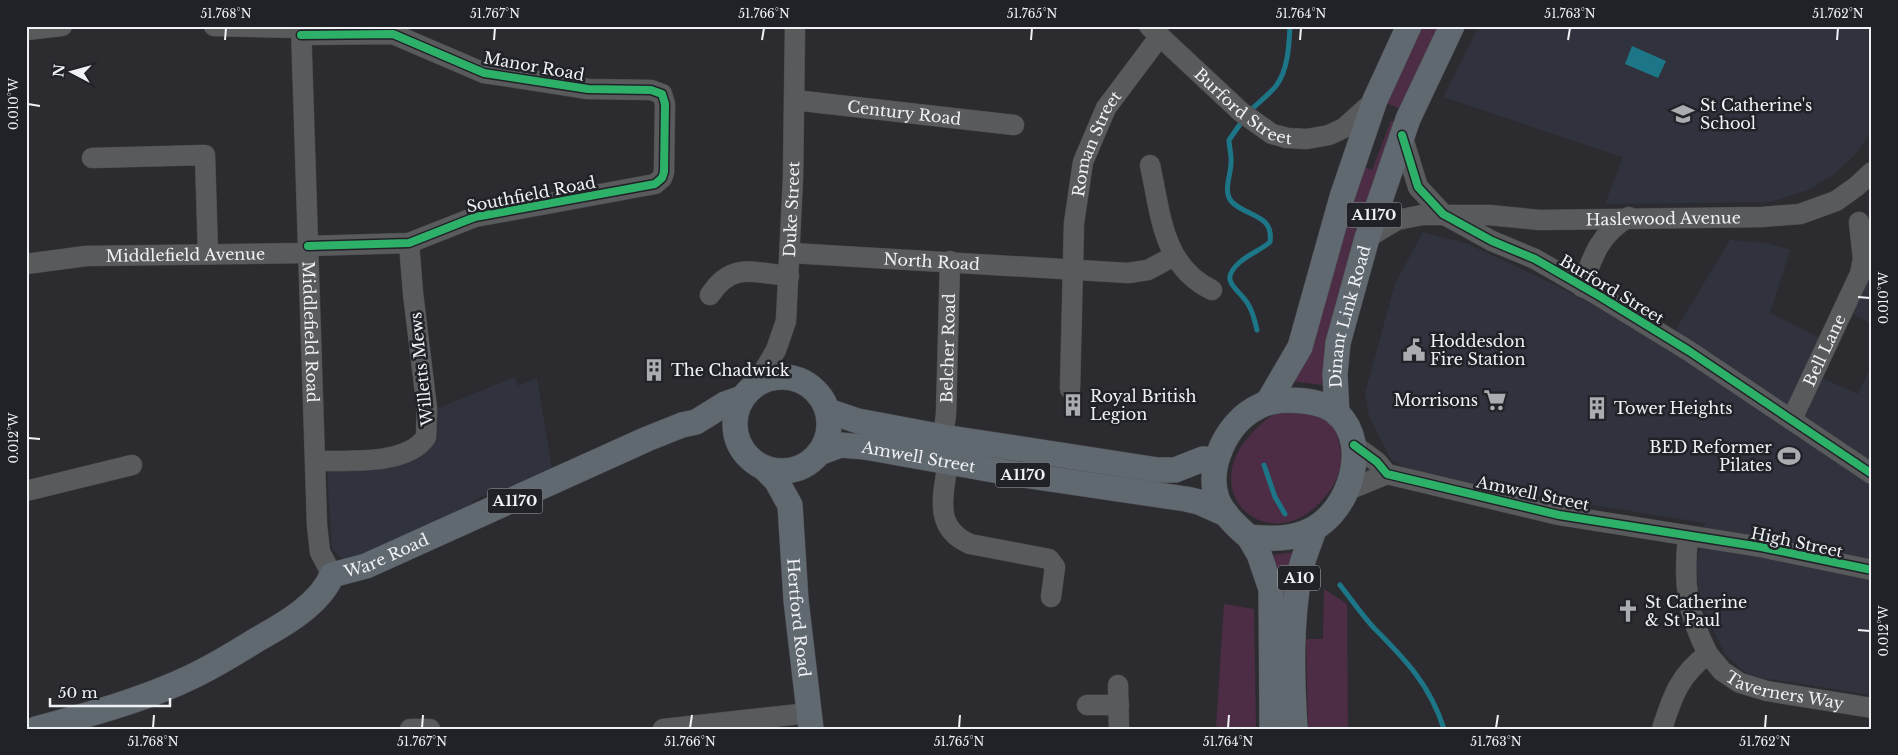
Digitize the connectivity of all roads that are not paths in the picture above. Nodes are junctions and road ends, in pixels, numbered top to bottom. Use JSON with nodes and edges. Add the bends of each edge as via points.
{"nodes":[{"id":1,"x":62,"y":26,"type":"edge"},
{"id":2,"x":214,"y":26,"type":"edge"},
{"id":3,"x":795,"y":26,"type":"edge"},
{"id":4,"x":1409,"y":26,"type":"edge"},
{"id":5,"x":1452,"y":26,"type":"edge"},
{"id":6,"x":26,"y":30,"type":"edge"},
{"id":7,"x":301,"y":30,"type":"edge"},
{"id":8,"x":1154,"y":31,"type":"edge"},
{"id":9,"x":650,"y":90,"type":"joint"},
{"id":10,"x":794,"y":100,"type":"junction"},
{"id":11,"x":1375,"y":100,"type":"junction"},
{"id":12,"x":1014,"y":125,"type":"dead end"},
{"id":13,"x":1402,"y":135,"type":"junction"},
{"id":14,"x":92,"y":158,"type":"dead end"},
{"id":15,"x":1150,"y":165,"type":"dead end"},
{"id":16,"x":1872,"y":172,"type":"edge"},
{"id":17,"x":1444,"y":214,"type":"junction"},
{"id":18,"x":1629,"y":217,"type":"junction"},
{"id":19,"x":1859,"y":222,"type":"dead end"},
{"id":20,"x":1367,"y":238,"type":"junction"},
{"id":21,"x":409,"y":243,"type":"junction"},
{"id":22,"x":308,"y":249,"type":"junction"},
{"id":23,"x":790,"y":253,"type":"junction"},
{"id":24,"x":208,"y":254,"type":"junction"},
{"id":25,"x":1174,"y":256,"type":"junction"},
{"id":26,"x":950,"y":261,"type":"junction"},
{"id":27,"x":26,"y":264,"type":"edge"},
{"id":28,"x":1073,"y":268,"type":"junction"},
{"id":29,"x":789,"y":276,"type":"junction"},
{"id":30,"x":1582,"y":287,"type":"junction"},
{"id":31,"x":1212,"y":290,"type":"dead end"},
{"id":32,"x":710,"y":295,"type":"dead end"},
{"id":33,"x":1070,"y":389,"type":"dead end"},
{"id":34,"x":749,"y":391,"type":"junction"},
{"id":35,"x":1268,"y":402,"type":"junction"},
{"id":36,"x":828,"y":412,"type":"junction"},
{"id":37,"x":1337,"y":414,"type":"junction"},
{"id":38,"x":1792,"y":419,"type":"junction"},
{"id":39,"x":696,"y":422,"type":"junction"},
{"id":40,"x":943,"y":437,"type":"junction"},
{"id":41,"x":739,"y":443,"type":"junction"},
{"id":42,"x":1354,"y":445,"type":"junction"},
{"id":43,"x":816,"y":457,"type":"junction"},
{"id":44,"x":1215,"y":460,"type":"junction"},
{"id":45,"x":315,"y":461,"type":"junction"},
{"id":46,"x":948,"y":462,"type":"junction"},
{"id":47,"x":132,"y":465,"type":"dead end"},
{"id":48,"x":763,"y":467,"type":"junction"},
{"id":49,"x":1388,"y":474,"type":"junction"},
{"id":50,"x":1872,"y":474,"type":"edge"},
{"id":51,"x":1348,"y":490,"type":"junction"},
{"id":52,"x":26,"y":492,"type":"edge"},
{"id":53,"x":790,"y":505,"type":"junction"},
{"id":54,"x":1226,"y":514,"type":"junction"},
{"id":55,"x":1314,"y":529,"type":"junction"},
{"id":56,"x":1249,"y":537,"type":"junction"},
{"id":57,"x":1688,"y":537,"type":"junction"},
{"id":58,"x":1717,"y":540,"type":"joint"},
{"id":59,"x":1872,"y":570,"type":"edge"},
{"id":60,"x":332,"y":575,"type":"junction"},
{"id":61,"x":1051,"y":597,"type":"dead end"},
{"id":62,"x":1708,"y":654,"type":"junction"},
{"id":63,"x":1087,"y":705,"type":"dead end"},
{"id":64,"x":1872,"y":708,"type":"edge"},
{"id":65,"x":809,"y":721,"type":"edge"},
{"id":66,"x":88,"y":722,"type":"edge"},
{"id":67,"x":36,"y":729,"type":"edge"},
{"id":68,"x":410,"y":729,"type":"edge"},
{"id":69,"x":429,"y":729,"type":"edge"},
{"id":70,"x":663,"y":729,"type":"edge"},
{"id":71,"x":1119,"y":729,"type":"edge"},
{"id":72,"x":1272,"y":729,"type":"edge"},
{"id":73,"x":1295,"y":729,"type":"edge"},
{"id":74,"x":1662,"y":729,"type":"edge"}],
"edges":[{"from":1,"to":6,"type":"street"},
{"from":2,"to":7,"type":"street","name":"Manor Road"},
{"from":3,"to":10,"type":"street","name":"Duke Street"},
{"from":4,"to":11,"type":"main road","number":"A1170"},
{"from":5,"to":13,"type":"main road","name":"Dinant Link Road","number":"A1170"},
{"from":7,"to":9,"type":"street","name":"Manor Road","via":[[393,34],[465,66],[497,76],[588,89]]},
{"from":7,"to":22,"type":"street","name":"Middlefield Road"},
{"from":8,"to":11,"type":"street","name":"Burford Street","via":[[1262,129],[1287,138],[1329,135],[1344,128]]},
{"from":8,"to":28,"type":"street","name":"Roman Street","via":[[1113,96],[1087,149],[1076,197]]},
{"from":9,"to":21,"type":"street","name":"Southfield Road","via":[[662,94],[665,104],[665,167],[659,182],[475,217]]},
{"from":10,"to":12,"type":"street","name":"Century Road"},
{"from":10,"to":23,"type":"street","name":"Duke Street"},
{"from":11,"to":35,"type":"main road","number":"A1170","via":[[1334,221],[1300,346]]},
{"from":13,"to":17,"type":"street","name":"Burford Street","via":[[1418,187]]},
{"from":13,"to":20,"type":"main road","name":"Dinant Link Road","number":"A1170"},
{"from":14,"to":24,"type":"street","via":[[205,155]]},
{"from":15,"to":25,"type":"street"},
{"from":16,"to":18,"type":"street","name":"Haslewood Avenue","via":[[1836,201],[1800,214]]},
{"from":17,"to":18,"type":"street","name":"Haslewood Avenue","via":[[1489,214],[1540,220]]},
{"from":17,"to":20,"type":"street","via":[[1409,216]]},
{"from":17,"to":30,"type":"street","name":"Burford Street","via":[[1492,241],[1535,259]]},
{"from":18,"to":30,"type":"street","via":[[1611,228],[1603,238],[1592,256]]},
{"from":19,"to":38,"type":"street","name":"Bell Lane","via":[[1863,259],[1860,274]]},
{"from":20,"to":37,"type":"main road","name":"Dinant Link Road","number":"A1170","via":[[1338,343],[1335,374]]},
{"from":21,"to":22,"type":"street","name":"Southfield Road"},
{"from":21,"to":45,"type":"street","name":"Willetts Mews","via":[[427,409],[426,437],[414,448],[393,456]]},
{"from":22,"to":24,"type":"street","name":"Middlefield Avenue"},
{"from":22,"to":45,"type":"street","name":"Middlefield Road"},
{"from":23,"to":26,"type":"street","name":"North Road"},
{"from":23,"to":29,"type":"street","name":"Duke Street"},
{"from":24,"to":27,"type":"street","name":"Middlefield Avenue","via":[[62,257]]},
{"from":25,"to":28,"type":"street","name":"North Road","via":[[1139,272]]},
{"from":25,"to":31,"type":"street","via":[[1191,277]]},
{"from":26,"to":28,"type":"street","name":"North Road"},
{"from":26,"to":40,"type":"street","name":"Belcher Road"},
{"from":28,"to":33,"type":"street","name":"Roman Street"},
{"from":29,"to":32,"type":"street","via":[[737,272],[722,279]]},
{"from":29,"to":34,"type":"street","name":"Duke Street","via":[[786,321],[781,340]]},
{"from":30,"to":38,"type":"street","name":"Burford Street","via":[[1689,351]]},
{"from":34,"to":36,"type":"main road","via":[[765,379],[783,376],[814,388]]},
{"from":34,"to":39,"type":"main road","name":"Ware Road","number":"A1170"},
{"from":34,"to":41,"type":"main road","via":[[736,413]]},
{"from":35,"to":37,"type":"main road","via":[[1304,401]]},
{"from":35,"to":44,"type":"main road","via":[[1243,418],[1222,443]]},
{"from":36,"to":40,"type":"main road","name":"Amwell Street","number":"A1170"},
{"from":36,"to":43,"type":"main road","via":[[829,432]]},
{"from":37,"to":42,"type":"main road"},
{"from":38,"to":50,"type":"street","name":"Burford Street"},
{"from":39,"to":41,"type":"main road","via":[[724,439]]},
{"from":39,"to":60,"type":"main road","name":"Ware Road","number":"A1170","via":[[647,439],[366,566]]},
{"from":40,"to":44,"type":"main road","name":"Amwell Street","number":"A1170","via":[[1158,470],[1175,470],[1203,459]]},
{"from":41,"to":48,"type":"main road","via":[[745,453]]},
{"from":42,"to":49,"type":"street"},
{"from":42,"to":51,"type":"main road"},
{"from":43,"to":46,"type":"main road","name":"Amwell Street","number":"A1170","via":[[840,445],[854,445]]},
{"from":43,"to":48,"type":"main road","via":[[798,469],[786,471]]},
{"from":43,"to":53,"type":"main road","name":"Hertford Road"},
{"from":44,"to":54,"type":"main road","via":[[1214,485]]},
{"from":45,"to":60,"type":"street","name":"Middlefield Road","via":[[320,552]]},
{"from":46,"to":54,"type":"main road","name":"Amwell Street","number":"A1170","via":[[1186,499]]},
{"from":46,"to":61,"type":"street","via":[[942,500],[949,531],[970,544],[1049,559],[1054,567]]},
{"from":47,"to":52,"type":"street"},
{"from":48,"to":53,"type":"main road","name":"Hertford Road","via":[[776,480]]},
{"from":49,"to":51,"type":"street"},
{"from":49,"to":57,"type":"street","name":"Amwell Street","via":[[1558,515]]},
{"from":51,"to":55,"type":"main road"},
{"from":53,"to":65,"type":"main road","name":"Hertford Road"},
{"from":54,"to":56,"type":"main road"},
{"from":55,"to":56,"type":"main road","via":[[1285,537]]},
{"from":55,"to":73,"type":"main road","number":"A10","via":[[1300,570],[1297,592],[1293,648]]},
{"from":56,"to":72,"type":"main road","number":"A10","via":[[1259,554],[1270,589]]},
{"from":57,"to":58,"type":"street","name":"Amwell Street"},
{"from":57,"to":62,"type":"street","name":"Taverners Way","via":[[1686,593],[1695,627]]},
{"from":58,"to":59,"type":"street","name":"High Street"},
{"from":60,"to":66,"type":"main road","name":"Ware Road","via":[[327,586],[311,602],[245,648],[176,684]]},
{"from":62,"to":64,"type":"street","name":"Taverners Way","via":[[1722,671],[1740,683],[1767,691]]},
{"from":62,"to":74,"type":"street","via":[[1681,680]]},
{"from":63,"to":71,"type":"street","via":[[1119,695]]},
{"from":65,"to":70,"type":"street"},
{"from":66,"to":67,"type":"main road","name":"Ware Road"},
{"from":68,"to":69,"type":"street"}]}
